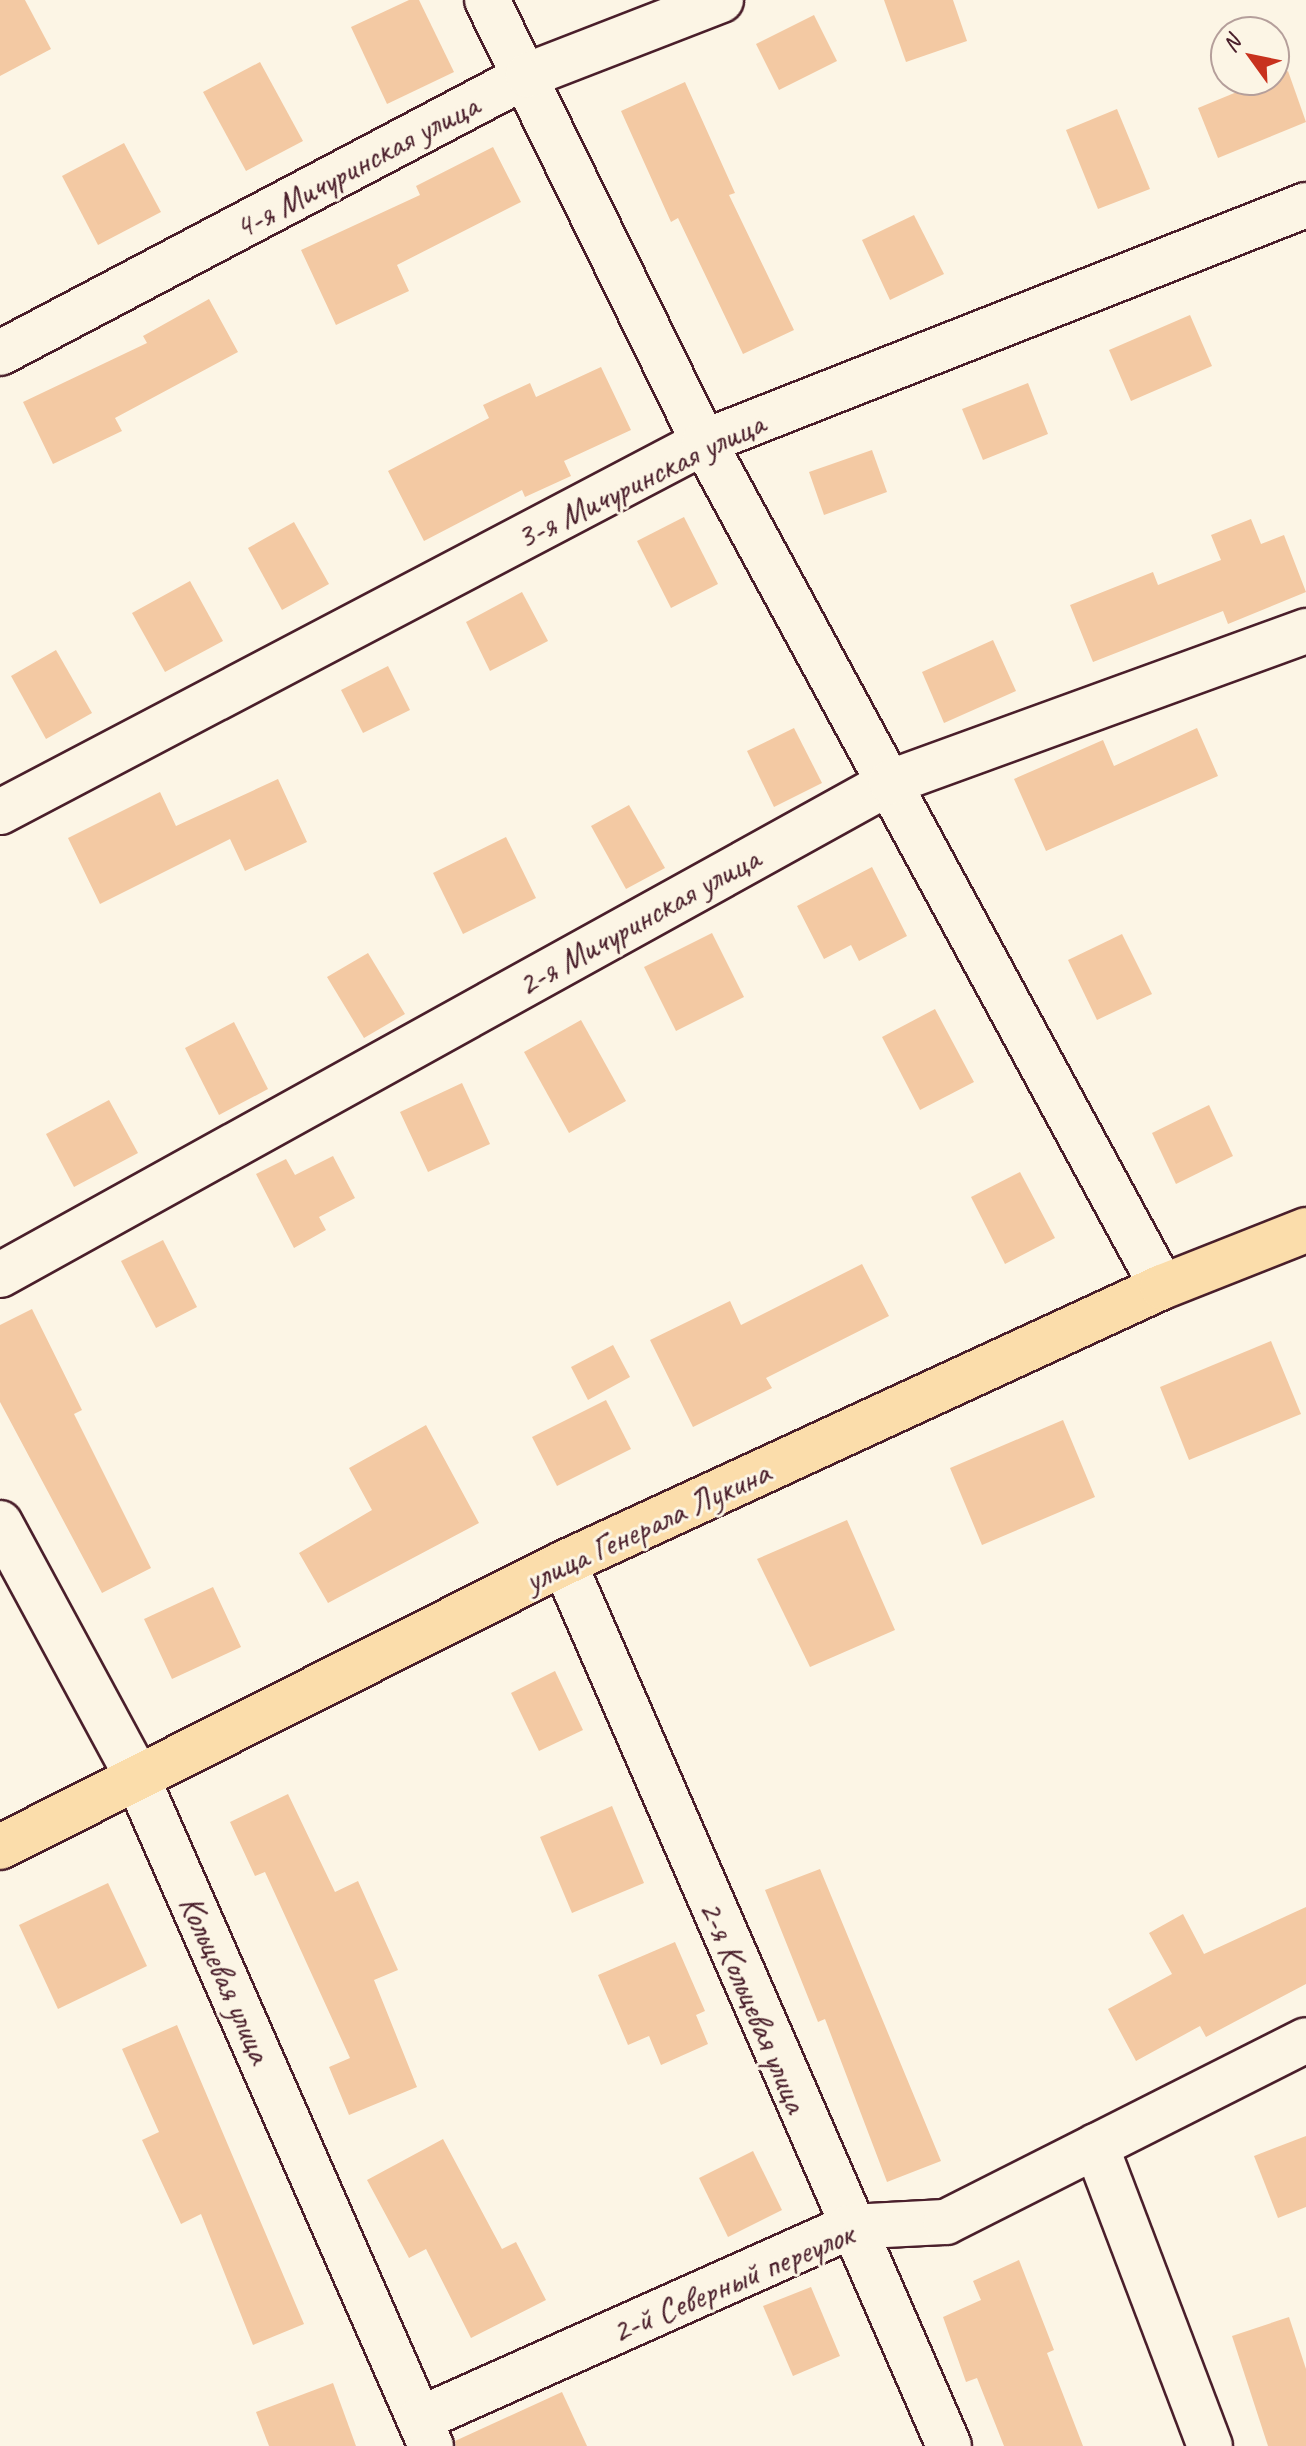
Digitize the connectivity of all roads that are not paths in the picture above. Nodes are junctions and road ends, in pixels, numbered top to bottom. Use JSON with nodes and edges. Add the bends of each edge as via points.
{"nodes":[{"id":1,"x":487,"y":0,"type":"edge"},
{"id":2,"x":721,"y":0,"type":"edge"},
{"id":3,"x":528,"y":75,"type":"junction"},
{"id":4,"x":1306,"y":205,"type":"edge"},
{"id":5,"x":0,"y":353,"type":"edge"},
{"id":6,"x":704,"y":442,"type":"junction"},
{"id":7,"x":1306,"y":631,"type":"edge"},
{"id":8,"x":891,"y":782,"type":"junction"},
{"id":9,"x":0,"y":812,"type":"edge"},
{"id":10,"x":1306,"y":1230,"type":"edge"},
{"id":11,"x":0,"y":1275,"type":"edge"},
{"id":12,"x":1162,"y":1287,"type":"junction"},
{"id":13,"x":0,"y":1523,"type":"edge"},
{"id":14,"x":564,"y":1563,"type":"junction"},
{"id":15,"x":136,"y":1775,"type":"junction"},
{"id":16,"x":0,"y":1847,"type":"edge"},
{"id":17,"x":1306,"y":2040,"type":"edge"},
{"id":18,"x":1096,"y":2146,"type":"junction"},
{"id":19,"x":849,"y":2227,"type":"junction"},
{"id":20,"x":425,"y":2432,"type":"edge"},
{"id":21,"x":949,"y":2446,"type":"edge"},
{"id":22,"x":1210,"y":2446,"type":"edge"}],
"edges":[{"from":1,"to":3,"type":"street"},
{"from":2,"to":3,"type":"street","name":"4-я Мичуринская улица"},
{"from":3,"to":5,"type":"street","name":"4-я Мичуринская улица"},
{"from":3,"to":6,"type":"street"},
{"from":4,"to":6,"type":"street","name":"3-я Мичуринская улица"},
{"from":6,"to":8,"type":"street"},
{"from":6,"to":9,"type":"street","name":"3-я Мичуринская улица"},
{"from":7,"to":8,"type":"street","name":"2-я Мичуринская улица"},
{"from":8,"to":11,"type":"street","name":"2-я Мичуринская улица"},
{"from":8,"to":12,"type":"street"},
{"from":10,"to":12,"type":"main road","name":"улица Генерала Лукина"},
{"from":12,"to":14,"type":"main road","name":"улица Генерала Лукина"},
{"from":13,"to":15,"type":"street","name":"Кольцевая улица"},
{"from":14,"to":15,"type":"main road","name":"улица Генерала Лукина"},
{"from":14,"to":19,"type":"street","name":"2-я Кольцевая улица"},
{"from":15,"to":16,"type":"main road","name":"улица Генерала Лукина"},
{"from":15,"to":20,"type":"street","name":"Кольцевая улица"},
{"from":17,"to":18,"type":"street","name":"2-й Северный переулок"},
{"from":18,"to":19,"type":"street","name":"2-й Северный переулок","via":[[946,2222]]},
{"from":18,"to":22,"type":"street"},
{"from":19,"to":20,"type":"street","name":"2-й Северный переулок"},
{"from":19,"to":21,"type":"street","name":"2-я Кольцевая улица"}]}
